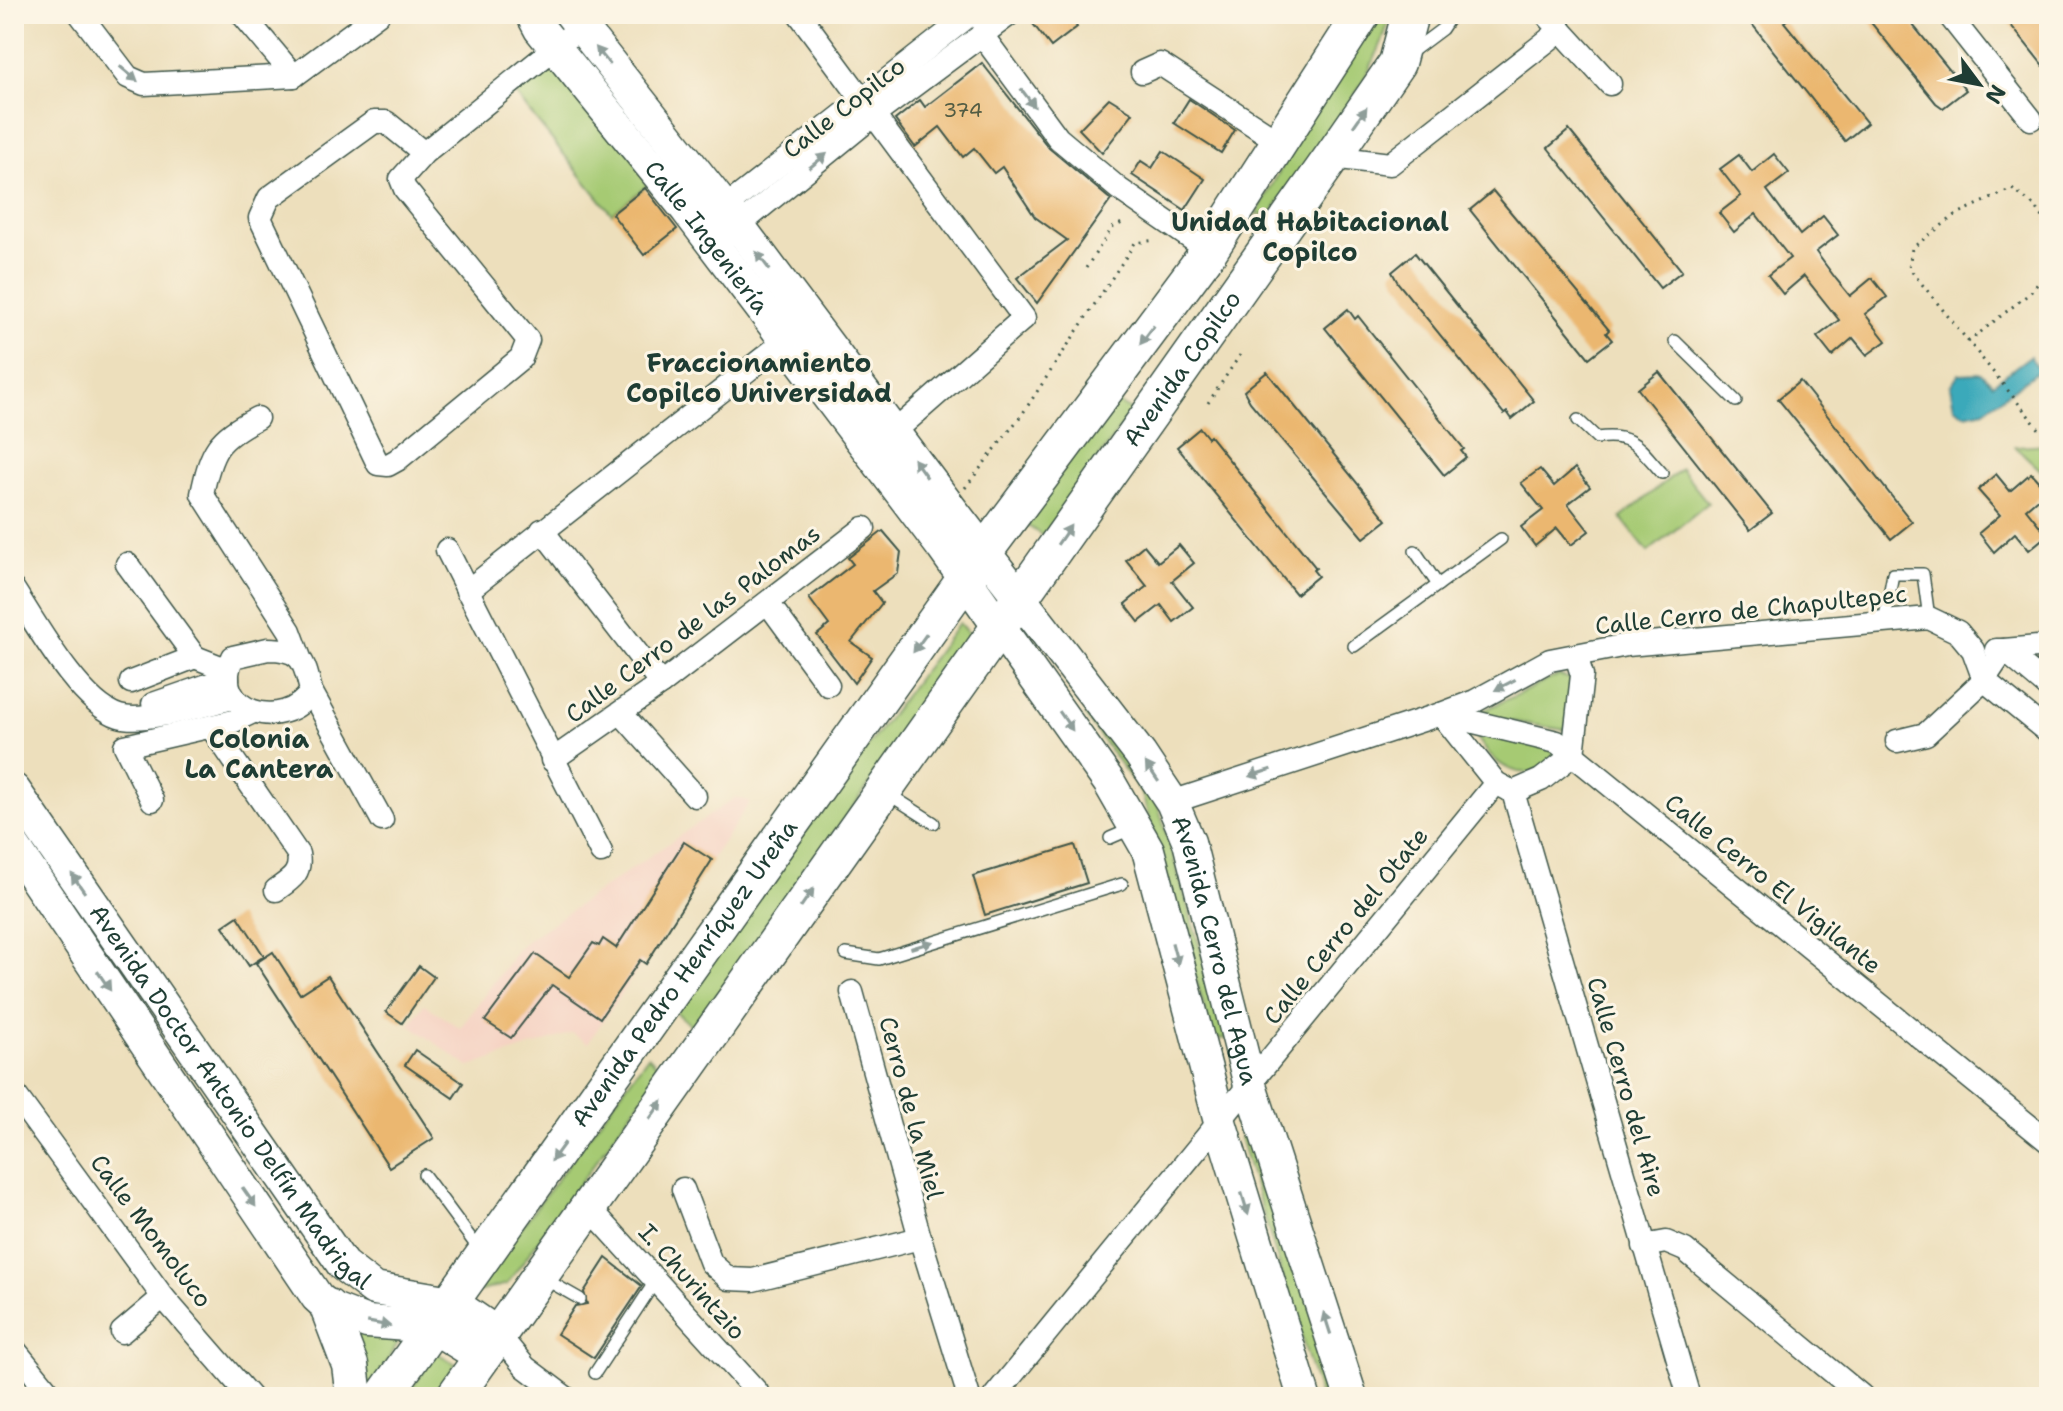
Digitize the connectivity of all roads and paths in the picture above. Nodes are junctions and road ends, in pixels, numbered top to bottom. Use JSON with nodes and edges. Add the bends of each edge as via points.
{"nodes":[{"id":1,"x":80,"y":14,"type":"edge"},
{"id":2,"x":242,"y":14,"type":"edge"},
{"id":3,"x":378,"y":14,"type":"edge"},
{"id":4,"x":532,"y":14,"type":"edge"},
{"id":5,"x":799,"y":14,"type":"edge"},
{"id":6,"x":971,"y":14,"type":"edge"},
{"id":7,"x":1010,"y":14,"type":"edge"},
{"id":8,"x":1410,"y":14,"type":"edge"},
{"id":9,"x":1452,"y":14,"type":"edge"},
{"id":10,"x":1948,"y":14,"type":"edge"},
{"id":11,"x":1355,"y":16,"type":"edge"},
{"id":12,"x":583,"y":19,"type":"edge"},
{"id":13,"x":1554,"y":22,"type":"edge"},
{"id":14,"x":985,"y":25,"type":"edge"},
{"id":15,"x":555,"y":48,"type":"junction"},
{"id":16,"x":1397,"y":63,"type":"junction"},
{"id":17,"x":1142,"y":72,"type":"dead end"},
{"id":18,"x":294,"y":76,"type":"junction"},
{"id":19,"x":1610,"y":84,"type":"dead end"},
{"id":20,"x":867,"y":107,"type":"junction"},
{"id":21,"x":2031,"y":119,"type":"dead end"},
{"id":22,"x":1281,"y":143,"type":"junction"},
{"id":23,"x":424,"y":153,"type":"junction"},
{"id":24,"x":1332,"y":157,"type":"junction"},
{"id":25,"x":1256,"y":183,"type":"junction"},
{"id":26,"x":1126,"y":221,"type":"dead end"},
{"id":27,"x":2049,"y":226,"type":"edge"},
{"id":28,"x":719,"y":227,"type":"junction"},
{"id":29,"x":1199,"y":244,"type":"junction"},
{"id":30,"x":1269,"y":244,"type":"junction"},
{"id":31,"x":1086,"y":268,"type":"dead end"},
{"id":32,"x":2049,"y":270,"type":"edge"},
{"id":33,"x":1172,"y":302,"type":"junction"},
{"id":34,"x":1214,"y":324,"type":"junction"},
{"id":35,"x":785,"y":341,"type":"junction"},
{"id":36,"x":1675,"y":341,"type":"dead end"},
{"id":37,"x":1968,"y":342,"type":"junction"},
{"id":38,"x":1240,"y":355,"type":"dead end"},
{"id":39,"x":1736,"y":401,"type":"dead end"},
{"id":40,"x":1208,"y":403,"type":"dead end"},
{"id":41,"x":257,"y":418,"type":"dead end"},
{"id":42,"x":1578,"y":420,"type":"dead end"},
{"id":43,"x":894,"y":432,"type":"junction"},
{"id":44,"x":2044,"y":435,"type":"dead end"},
{"id":45,"x":1662,"y":473,"type":"dead end"},
{"id":46,"x":945,"y":509,"type":"junction"},
{"id":47,"x":864,"y":528,"type":"dead end"},
{"id":48,"x":542,"y":530,"type":"junction"},
{"id":49,"x":1501,"y":539,"type":"dead end"},
{"id":50,"x":447,"y":550,"type":"dead end"},
{"id":51,"x":1415,"y":551,"type":"dead end"},
{"id":52,"x":127,"y":564,"type":"dead end"},
{"id":53,"x":976,"y":566,"type":"junction"},
{"id":54,"x":1438,"y":585,"type":"junction"},
{"id":55,"x":14,"y":590,"type":"edge"},
{"id":56,"x":467,"y":591,"type":"junction"},
{"id":57,"x":1019,"y":599,"type":"junction"},
{"id":58,"x":768,"y":603,"type":"junction"},
{"id":59,"x":1929,"y":618,"type":"junction"},
{"id":60,"x":1883,"y":623,"type":"junction"},
{"id":61,"x":999,"y":628,"type":"junction"},
{"id":62,"x":284,"y":640,"type":"junction"},
{"id":63,"x":1354,"y":646,"type":"dead end"},
{"id":64,"x":2049,"y":646,"type":"edge"},
{"id":65,"x":1973,"y":650,"type":"junction"},
{"id":66,"x":2004,"y":650,"type":"junction"},
{"id":67,"x":1576,"y":656,"type":"junction"},
{"id":68,"x":1984,"y":680,"type":"junction"},
{"id":69,"x":131,"y":682,"type":"dead end"},
{"id":70,"x":228,"y":684,"type":"junction"},
{"id":71,"x":661,"y":684,"type":"junction"},
{"id":72,"x":828,"y":685,"type":"dead end"},
{"id":73,"x":2049,"y":688,"type":"edge"},
{"id":74,"x":311,"y":691,"type":"junction"},
{"id":75,"x":295,"y":708,"type":"junction"},
{"id":76,"x":621,"y":713,"type":"junction"},
{"id":77,"x":1441,"y":714,"type":"junction"},
{"id":78,"x":323,"y":715,"type":"junction"},
{"id":79,"x":211,"y":727,"type":"junction"},
{"id":80,"x":2049,"y":733,"type":"edge"},
{"id":81,"x":1897,"y":741,"type":"dead end"},
{"id":82,"x":1573,"y":755,"type":"junction"},
{"id":83,"x":552,"y":760,"type":"junction"},
{"id":84,"x":1504,"y":788,"type":"junction"},
{"id":85,"x":14,"y":790,"type":"edge"},
{"id":86,"x":883,"y":790,"type":"junction"},
{"id":87,"x":695,"y":796,"type":"dead end"},
{"id":88,"x":152,"y":800,"type":"dead end"},
{"id":89,"x":1172,"y":802,"type":"junction"},
{"id":90,"x":382,"y":820,"type":"dead end"},
{"id":91,"x":934,"y":823,"type":"dead end"},
{"id":92,"x":14,"y":847,"type":"edge"},
{"id":93,"x":601,"y":852,"type":"dead end"},
{"id":94,"x":1122,"y":884,"type":"dead end"},
{"id":95,"x":276,"y":890,"type":"dead end"},
{"id":96,"x":846,"y":954,"type":"dead end"},
{"id":97,"x":852,"y":992,"type":"dead end"},
{"id":98,"x":648,"y":1025,"type":"junction"},
{"id":99,"x":693,"y":1057,"type":"junction"},
{"id":100,"x":1250,"y":1085,"type":"junction"},
{"id":101,"x":14,"y":1093,"type":"edge"},
{"id":102,"x":1220,"y":1122,"type":"junction"},
{"id":103,"x":2049,"y":1142,"type":"edge"},
{"id":104,"x":424,"y":1175,"type":"dead end"},
{"id":105,"x":683,"y":1189,"type":"dead end"},
{"id":106,"x":588,"y":1206,"type":"junction"},
{"id":107,"x":920,"y":1238,"type":"junction"},
{"id":108,"x":1644,"y":1246,"type":"junction"},
{"id":109,"x":483,"y":1256,"type":"junction"},
{"id":110,"x":539,"y":1275,"type":"junction"},
{"id":111,"x":657,"y":1280,"type":"junction"},
{"id":112,"x":163,"y":1297,"type":"junction"},
{"id":113,"x":580,"y":1299,"type":"dead end"},
{"id":114,"x":328,"y":1307,"type":"junction"},
{"id":115,"x":442,"y":1315,"type":"junction"},
{"id":116,"x":122,"y":1332,"type":"dead end"},
{"id":117,"x":490,"y":1345,"type":"junction"},
{"id":118,"x":14,"y":1349,"type":"edge"},
{"id":119,"x":595,"y":1373,"type":"dead end"},
{"id":120,"x":757,"y":1392,"type":"dead end"},
{"id":121,"x":53,"y":1397,"type":"edge"},
{"id":122,"x":250,"y":1397,"type":"edge"},
{"id":123,"x":354,"y":1397,"type":"edge"},
{"id":124,"x":383,"y":1397,"type":"edge"},
{"id":125,"x":454,"y":1397,"type":"edge"},
{"id":126,"x":565,"y":1397,"type":"edge"},
{"id":127,"x":969,"y":1397,"type":"edge"},
{"id":128,"x":994,"y":1397,"type":"edge"},
{"id":129,"x":1304,"y":1397,"type":"edge"},
{"id":130,"x":1351,"y":1397,"type":"edge"},
{"id":131,"x":1689,"y":1397,"type":"edge"},
{"id":132,"x":1863,"y":1397,"type":"edge"}],
"edges":[{"from":1,"to":18,"type":"street","one_way":true,"via":[[128,77],[144,84]]},
{"from":2,"to":18,"type":"street"},
{"from":3,"to":18,"type":"street"},
{"from":4,"to":15,"type":"street","name":"Calle Ingeniería"},
{"from":5,"to":20,"type":"street"},
{"from":6,"to":20,"type":"street","name":"Calle Copilco"},
{"from":7,"to":14,"type":"street","name":"Calle Copilco"},
{"from":8,"to":16,"type":"main road","name":"Avenida Copilco"},
{"from":9,"to":16,"type":"lane","via":[[1442,29]]},
{"from":10,"to":21,"type":"street"},
{"from":11,"to":22,"type":"main road","name":"Avenida Copilco"},
{"from":12,"to":15,"type":"street"},
{"from":28,"to":12,"type":"street","name":"Calle Ingeniería","one_way":true},
{"from":13,"to":19,"type":"street"},
{"from":13,"to":24,"type":"street","via":[[1390,164]]},
{"from":14,"to":20,"type":"street","name":"Calle Copilco"},
{"from":14,"to":29,"type":"street","one_way":true,"via":[[1058,138],[1119,189]]},
{"from":15,"to":23,"type":"street"},
{"from":15,"to":28,"type":"street","name":"Calle Ingeniería"},
{"from":24,"to":16,"type":"main road","name":"Avenida Copilco","one_way":true},
{"from":17,"to":22,"type":"street","via":[[1160,64]]},
{"from":20,"to":28,"type":"street","name":"Calle Copilco"},
{"from":20,"to":43,"type":"street","via":[[1024,318]]},
{"from":22,"to":25,"type":"main road","name":"Avenida Copilco"},
{"from":23,"to":23,"type":"street","via":[[386,122],[374,122],[269,198],[260,218],[378,464],[397,460],[521,358],[528,340],[405,189],[401,179]]},
{"from":24,"to":30,"type":"main road","name":"Avenida Copilco"},
{"from":25,"to":29,"type":"main road","name":"Avenida Copilco"},
{"from":25,"to":30,"type":"main road","via":[[1215,264],[1228,270]]},
{"from":26,"to":31,"type":"path","via":[[1112,228]]},
{"from":27,"to":37,"type":"path","via":[[2036,207],[2012,189],[1957,214],[1912,248],[1909,268]]},
{"from":28,"to":35,"type":"street","name":"Calle Ingeniería"},
{"from":43,"to":28,"type":"street","name":"Calle Ingeniería","one_way":true},
{"from":29,"to":33,"type":"main road","name":"Avenida Copilco"},
{"from":29,"to":46,"type":"path","via":[[1135,243],[1023,413]]},
{"from":30,"to":34,"type":"main road","name":"Avenida Copilco"},
{"from":32,"to":37,"type":"path","via":[[2030,293]]},
{"from":33,"to":34,"type":"main road","via":[[1191,291],[1204,293],[1217,310]]},
{"from":33,"to":53,"type":"main road","name":"Avenida Copilco","one_way":true},
{"from":57,"to":34,"type":"main road","name":"Avenida Copilco","one_way":true},
{"from":35,"to":46,"type":"street","name":"Calle Ingeniería"},
{"from":35,"to":48,"type":"street"},
{"from":36,"to":39,"type":"lane"},
{"from":37,"to":44,"type":"path"},
{"from":38,"to":40,"type":"path"},
{"from":41,"to":62,"type":"street","via":[[224,436],[209,460],[202,494]]},
{"from":42,"to":45,"type":"lane","via":[[1597,438],[1620,435],[1633,441]]},
{"from":46,"to":43,"type":"street","name":"Calle Ingeniería","one_way":true},
{"from":46,"to":53,"type":"street","name":"Calle Ingeniería"},
{"from":47,"to":58,"type":"street","name":"Calle Cerro de las Palomas"},
{"from":48,"to":56,"type":"street"},
{"from":48,"to":71,"type":"street"},
{"from":49,"to":54,"type":"lane"},
{"from":50,"to":56,"type":"street"},
{"from":51,"to":54,"type":"lane"},
{"from":52,"to":70,"type":"street"},
{"from":53,"to":57,"type":"street","name":"Avenida Cerro del Agua"},
{"from":53,"to":61,"type":"street","name":"Avenida Cerro del Agua"},
{"from":53,"to":98,"type":"main road","name":"Avenida Pedro Henríquez Ureña","one_way":true},
{"from":54,"to":63,"type":"lane"},
{"from":55,"to":70,"type":"street","via":[[76,682],[116,715],[134,715],[146,706]]},
{"from":56,"to":83,"type":"street"},
{"from":57,"to":61,"type":"main road"},
{"from":89,"to":57,"type":"street","name":"Avenida Cerro del Agua","one_way":true},
{"from":58,"to":71,"type":"street","name":"Calle Cerro de las Palomas"},
{"from":58,"to":72,"type":"street"},
{"from":59,"to":60,"type":"street","name":"Calle Cerro de Chapultepec"},
{"from":59,"to":60,"type":"lane","via":[[1923,574],[1893,574]]},
{"from":59,"to":65,"type":"street","name":"Calle Cerro de Chapultepec","via":[[1958,632]]},
{"from":60,"to":67,"type":"street","name":"Calle Cerro de Chapultepec","via":[[1627,645]]},
{"from":61,"to":86,"type":"main road"},
{"from":61,"to":102,"type":"street","name":"Avenida Cerro del Agua","one_way":true,"via":[[1109,782],[1122,832],[1148,850]]},
{"from":62,"to":70,"type":"street"},
{"from":62,"to":74,"type":"street","via":[[300,658]]},
{"from":64,"to":66,"type":"street"},
{"from":65,"to":66,"type":"street"},
{"from":65,"to":68,"type":"street"},
{"from":66,"to":68,"type":"street"},
{"from":66,"to":73,"type":"street"},
{"from":67,"to":77,"type":"street","name":"Calle Cerro de Chapultepec","one_way":true,"via":[[1550,660]]},
{"from":67,"to":82,"type":"street","via":[[1582,675]]},
{"from":68,"to":80,"type":"street"},
{"from":68,"to":81,"type":"street","via":[[1926,734]]},
{"from":69,"to":70,"type":"street"},
{"from":70,"to":75,"type":"street","via":[[281,713]]},
{"from":70,"to":79,"type":"street"},
{"from":71,"to":76,"type":"street","name":"Calle Cerro de las Palomas"},
{"from":74,"to":75,"type":"street"},
{"from":74,"to":78,"type":"street"},
{"from":75,"to":78,"type":"street"},
{"from":76,"to":83,"type":"street","name":"Calle Cerro de las Palomas"},
{"from":76,"to":87,"type":"street"},
{"from":77,"to":82,"type":"street","name":"Calle Cerro El Vigilante","via":[[1557,742]]},
{"from":77,"to":84,"type":"street"},
{"from":77,"to":89,"type":"street","name":"Calle Cerro de Chapultepec","one_way":true},
{"from":78,"to":90,"type":"street"},
{"from":79,"to":88,"type":"street","via":[[116,749]]},
{"from":79,"to":95,"type":"street","via":[[298,854],[295,876]]},
{"from":82,"to":84,"type":"street","name":"Calle Cerro del Otate","via":[[1541,780]]},
{"from":82,"to":103,"type":"street","name":"Calle Cerro El Vigilante"},
{"from":83,"to":93,"type":"street"},
{"from":84,"to":100,"type":"street","name":"Calle Cerro del Otate"},
{"from":84,"to":108,"type":"street","name":"Calle Cerro del Aire"},
{"from":115,"to":85,"type":"street","name":"Avenida Doctor Antonio Delfín Madrigal","one_way":true,"via":[[374,1289],[343,1265]]},
{"from":86,"to":91,"type":"lane"},
{"from":99,"to":86,"type":"main road","one_way":true},
{"from":89,"to":100,"type":"street","name":"Avenida Cerro del Agua","via":[[1189,842]]},
{"from":92,"to":114,"type":"street","name":"Avenida Doctor Antonio Delfín Madrigal","one_way":true},
{"from":96,"to":94,"type":"lane","one_way":true,"via":[[879,959]]},
{"from":97,"to":107,"type":"street","name":"Cerro de la Miel"},
{"from":98,"to":99,"type":"main road"},
{"from":98,"to":109,"type":"main road","name":"Avenida Pedro Henríquez Ureña","one_way":true},
{"from":106,"to":99,"type":"main road","one_way":true},
{"from":100,"to":102,"type":"street","name":"Calle Cerro del Otate"},
{"from":130,"to":100,"type":"street","name":"Avenida Cerro del Agua","one_way":true},
{"from":101,"to":112,"type":"street","name":"Calle Momoluco"},
{"from":102,"to":128,"type":"street","name":"Calle Cerro del Otate"},
{"from":102,"to":129,"type":"street","name":"Avenida Cerro del Agua","one_way":true},
{"from":104,"to":109,"type":"lane"},
{"from":105,"to":107,"type":"street","via":[[711,1263],[729,1279],[753,1280]]},
{"from":106,"to":110,"type":"main road"},
{"from":106,"to":111,"type":"street","name":"I. Churintzio","via":[[627,1261]]},
{"from":107,"to":127,"type":"street","name":"Cerro de la Miel"},
{"from":108,"to":131,"type":"street","name":"Calle Cerro del Aire"},
{"from":108,"to":132,"type":"street","via":[[1666,1242],[1685,1250]]},
{"from":109,"to":115,"type":"main road","name":"Avenida Pedro Henríquez Ureña"},
{"from":110,"to":113,"type":"lane"},
{"from":110,"to":117,"type":"main road"},
{"from":111,"to":119,"type":"lane"},
{"from":111,"to":120,"type":"street","name":"I. Churintzio"},
{"from":112,"to":116,"type":"street"},
{"from":112,"to":122,"type":"street","name":"Calle Momoluco"},
{"from":114,"to":115,"type":"street","name":"Avenida Doctor Antonio Delfín Madrigal","one_way":true,"via":[[387,1326]]},
{"from":114,"to":123,"type":"main road","via":[[350,1365]]},
{"from":115,"to":117,"type":"street","name":"Avenida Doctor Antonio Delfín Madrigal"},
{"from":115,"to":124,"type":"main road","name":"Avenida Pedro Henríquez Ureña"},
{"from":117,"to":125,"type":"main road"},
{"from":117,"to":126,"type":"street"},
{"from":118,"to":121,"type":"street"}]}
